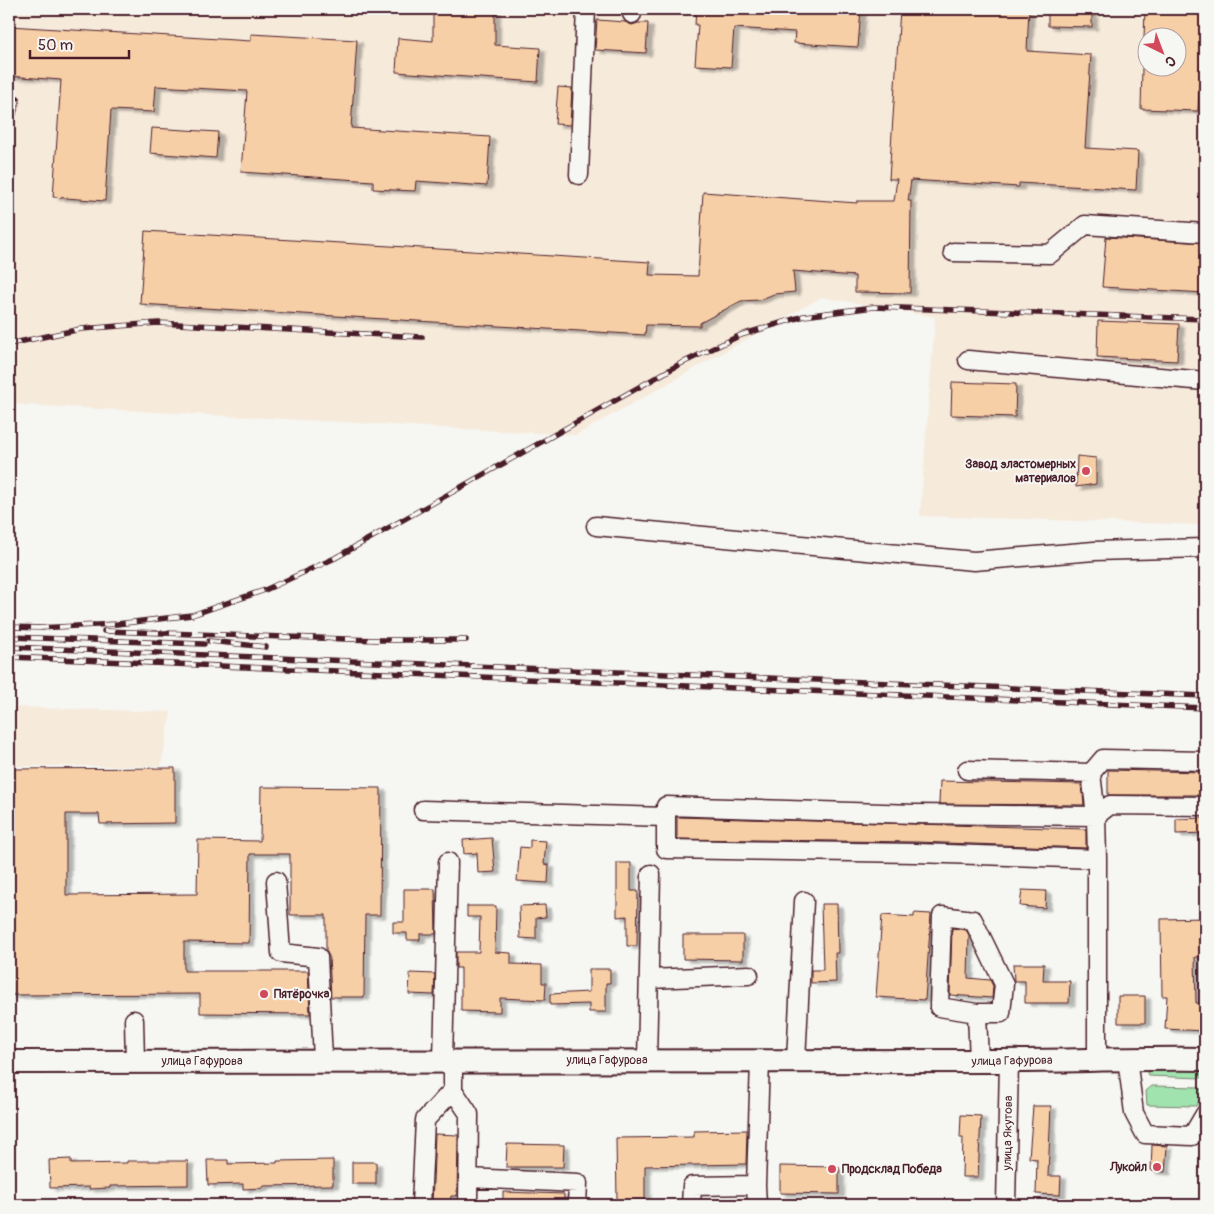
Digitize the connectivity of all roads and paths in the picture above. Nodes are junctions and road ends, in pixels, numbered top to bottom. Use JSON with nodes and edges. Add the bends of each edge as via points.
{"nodes":[{"id":1,"x":586,"y":9,"type":"edge"},
{"id":2,"x":579,"y":175,"type":"dead end"},
{"id":3,"x":1205,"y":232,"type":"edge"},
{"id":4,"x":953,"y":252,"type":"dead end"},
{"id":5,"x":968,"y":360,"type":"dead end"},
{"id":6,"x":1205,"y":381,"type":"edge"},
{"id":7,"x":596,"y":526,"type":"dead end"},
{"id":8,"x":1205,"y":548,"type":"edge"},
{"id":9,"x":1205,"y":761,"type":"edge"},
{"id":10,"x":967,"y":770,"type":"dead end"},
{"id":11,"x":1091,"y":773,"type":"junction"},
{"id":12,"x":1205,"y":806,"type":"edge"},
{"id":13,"x":423,"y":810,"type":"dead end"},
{"id":14,"x":666,"y":816,"type":"junction"},
{"id":15,"x":1096,"y":816,"type":"junction"},
{"id":16,"x":1097,"y":859,"type":"junction"},
{"id":17,"x":448,"y":862,"type":"dead end"},
{"id":18,"x":650,"y":874,"type":"dead end"},
{"id":19,"x":276,"y":881,"type":"dead end"},
{"id":20,"x":804,"y":902,"type":"dead end"},
{"id":21,"x":749,"y":975,"type":"dead end"},
{"id":22,"x":649,"y":979,"type":"junction"},
{"id":23,"x":977,"y":1013,"type":"junction"},
{"id":24,"x":134,"y":1020,"type":"dead end"},
{"id":25,"x":1127,"y":1058,"type":"junction"},
{"id":26,"x":1097,"y":1059,"type":"junction"},
{"id":27,"x":1205,"y":1059,"type":"edge"},
{"id":28,"x":323,"y":1060,"type":"junction"},
{"id":29,"x":448,"y":1060,"type":"junction"},
{"id":30,"x":134,"y":1061,"type":"junction"},
{"id":31,"x":647,"y":1061,"type":"junction"},
{"id":32,"x":760,"y":1061,"type":"junction"},
{"id":33,"x":796,"y":1061,"type":"junction"},
{"id":34,"x":979,"y":1061,"type":"junction"},
{"id":35,"x":1009,"y":1061,"type":"junction"},
{"id":36,"x":9,"y":1062,"type":"edge"},
{"id":37,"x":453,"y":1090,"type":"junction"},
{"id":38,"x":1205,"y":1114,"type":"edge"},
{"id":39,"x":468,"y":1178,"type":"junction"},
{"id":40,"x":756,"y":1185,"type":"junction"},
{"id":41,"x":420,"y":1205,"type":"edge"},
{"id":42,"x":468,"y":1205,"type":"edge"},
{"id":43,"x":577,"y":1205,"type":"edge"},
{"id":44,"x":692,"y":1205,"type":"edge"},
{"id":45,"x":757,"y":1205,"type":"edge"},
{"id":46,"x":1006,"y":1205,"type":"edge"}],
"edges":[{"from":1,"to":2,"type":"street"},
{"from":3,"to":4,"type":"street","via":[[1085,225],[1050,254]]},
{"from":5,"to":6,"type":"street"},
{"from":7,"to":8,"type":"street","via":[[974,561],[1094,551]]},
{"from":9,"to":11,"type":"street","via":[[1103,759]]},
{"from":10,"to":11,"type":"street"},
{"from":11,"to":15,"type":"street"},
{"from":12,"to":15,"type":"street","via":[[1110,805]]},
{"from":13,"to":14,"type":"street"},
{"from":14,"to":15,"type":"street","via":[[666,806]]},
{"from":14,"to":16,"type":"street","via":[[666,849]]},
{"from":15,"to":16,"type":"street"},
{"from":16,"to":26,"type":"street"},
{"from":17,"to":29,"type":"street"},
{"from":18,"to":22,"type":"street"},
{"from":19,"to":28,"type":"street","via":[[281,953],[318,957]]},
{"from":20,"to":33,"type":"street"},
{"from":21,"to":22,"type":"street"},
{"from":22,"to":31,"type":"street"},
{"from":23,"to":23,"type":"street","via":[[939,1007],[942,916],[973,920],[1004,984],[1001,1013]]},
{"from":23,"to":34,"type":"street"},
{"from":24,"to":30,"type":"street"},
{"from":25,"to":26,"type":"main road","name":"улица Гафурова"},
{"from":25,"to":27,"type":"main road","name":"улица Гафурова"},
{"from":25,"to":38,"type":"street","via":[[1134,1113],[1145,1134],[1192,1136]]},
{"from":26,"to":35,"type":"main road","name":"улица Гафурова"},
{"from":28,"to":29,"type":"main road","name":"улица Гафурова"},
{"from":28,"to":30,"type":"main road","name":"улица Гафурова"},
{"from":29,"to":31,"type":"main road","name":"улица Гафурова"},
{"from":29,"to":37,"type":"street"},
{"from":30,"to":36,"type":"main road","name":"улица Гафурова"},
{"from":31,"to":32,"type":"main road","name":"улица Гафурова"},
{"from":32,"to":33,"type":"main road","name":"улица Гафурова"},
{"from":32,"to":40,"type":"street"},
{"from":33,"to":34,"type":"main road","name":"улица Гафурова"},
{"from":34,"to":35,"type":"main road","name":"улица Гафурова"},
{"from":35,"to":46,"type":"street","name":"улица Якутова"},
{"from":37,"to":39,"type":"street","via":[[468,1114]]},
{"from":37,"to":41,"type":"street","via":[[425,1120]]},
{"from":39,"to":42,"type":"street"},
{"from":39,"to":43,"type":"street","via":[[578,1183]]},
{"from":40,"to":44,"type":"street","via":[[692,1186]]},
{"from":40,"to":45,"type":"street"}]}
